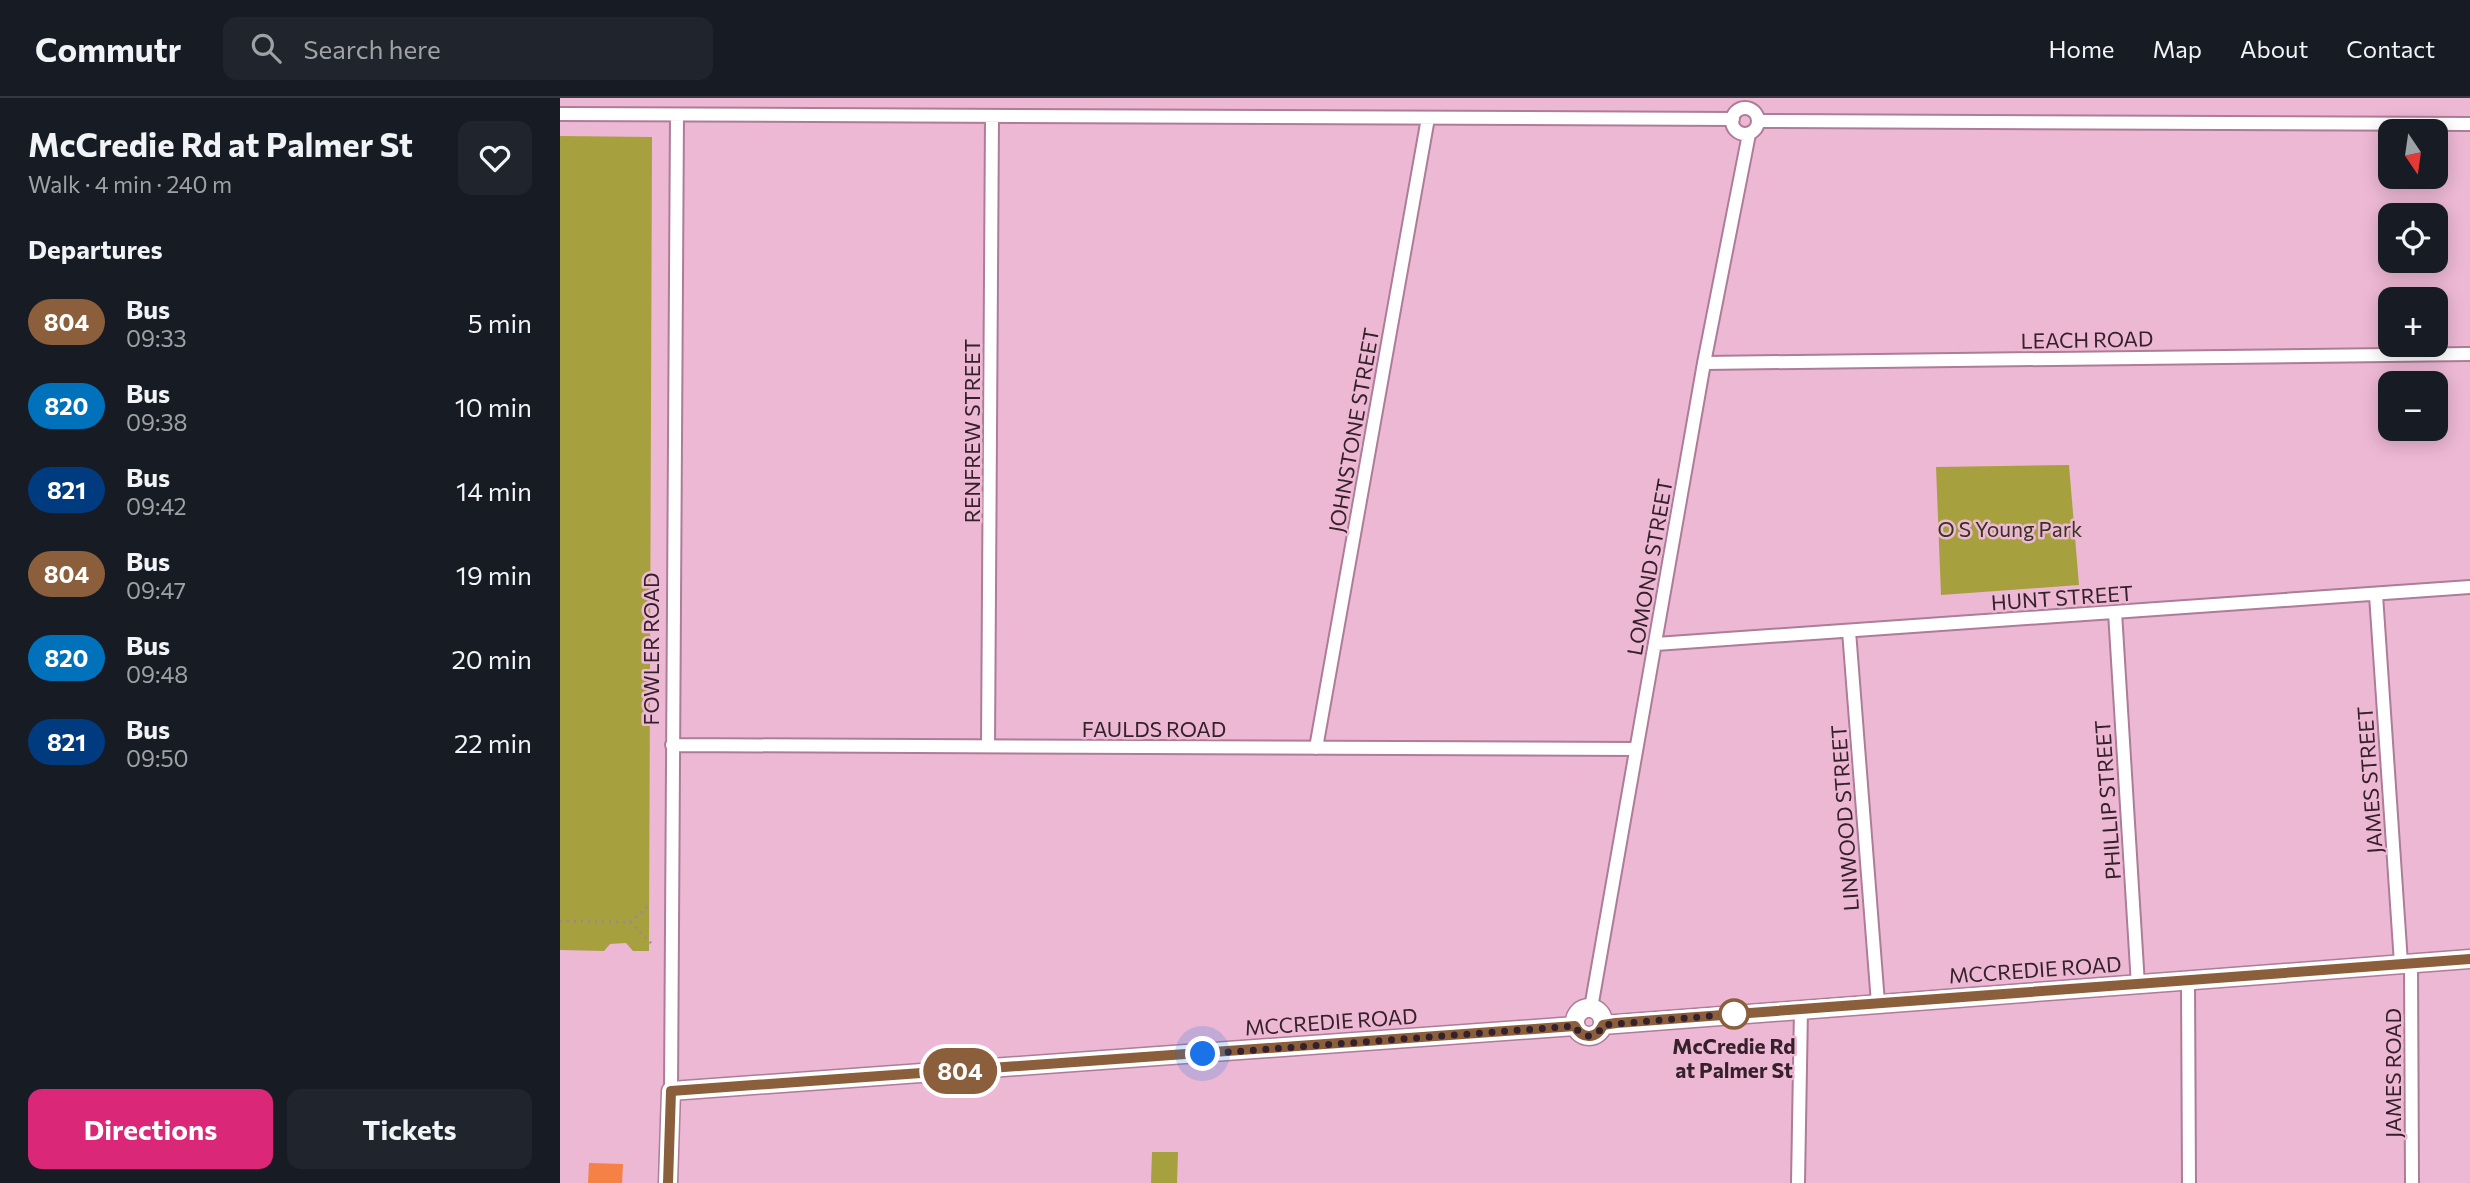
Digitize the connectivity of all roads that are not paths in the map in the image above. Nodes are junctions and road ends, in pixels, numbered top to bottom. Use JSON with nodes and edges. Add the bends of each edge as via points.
{"nodes":[{"id":1,"x":560,"y":114,"type":"edge"},
{"id":2,"x":677,"y":115,"type":"junction"},
{"id":3,"x":992,"y":117,"type":"junction"},
{"id":4,"x":1428,"y":118,"type":"junction"},
{"id":5,"x":1733,"y":119,"type":"junction"},
{"id":6,"x":1758,"y":121,"type":"junction"},
{"id":7,"x":2470,"y":124,"type":"edge"},
{"id":8,"x":1748,"y":134,"type":"junction"},
{"id":9,"x":2470,"y":354,"type":"edge"},
{"id":10,"x":1704,"y":363,"type":"junction"},
{"id":11,"x":2470,"y":587,"type":"edge"},
{"id":12,"x":2376,"y":594,"type":"junction"},
{"id":13,"x":2115,"y":612,"type":"junction"},
{"id":14,"x":1849,"y":631,"type":"junction"},
{"id":15,"x":1656,"y":643,"type":"junction"},
{"id":16,"x":672,"y":745,"type":"junction"},
{"id":17,"x":988,"y":746,"type":"junction"},
{"id":18,"x":1316,"y":748,"type":"junction"},
{"id":19,"x":1635,"y":749,"type":"junction"},
{"id":20,"x":2470,"y":958,"type":"edge"},
{"id":21,"x":2406,"y":963,"type":"junction"},
{"id":22,"x":2188,"y":981,"type":"junction"},
{"id":23,"x":2138,"y":985,"type":"junction"},
{"id":24,"x":1878,"y":1003,"type":"junction"},
{"id":25,"x":1591,"y":1008,"type":"junction"},
{"id":26,"x":1801,"y":1009,"type":"junction"},
{"id":27,"x":1603,"y":1025,"type":"junction"},
{"id":28,"x":1575,"y":1026,"type":"junction"},
{"id":29,"x":671,"y":1091,"type":"junction"},
{"id":30,"x":668,"y":1183,"type":"edge"},
{"id":31,"x":1798,"y":1183,"type":"edge"},
{"id":32,"x":2189,"y":1183,"type":"edge"},
{"id":33,"x":2412,"y":1183,"type":"edge"}],
"edges":[{"from":1,"to":2,"type":"street"},
{"from":2,"to":3,"type":"street"},
{"from":2,"to":16,"type":"street","name":"FOWLER ROAD"},
{"from":3,"to":4,"type":"street"},
{"from":3,"to":17,"type":"street","name":"RENFREW STREET"},
{"from":4,"to":5,"type":"street"},
{"from":4,"to":18,"type":"street","name":"JOHNSTONE STREET"},
{"from":5,"to":6,"type":"street","via":[[1744,109]]},
{"from":5,"to":8,"type":"street","via":[[1737,131]]},
{"from":6,"to":7,"type":"street"},
{"from":6,"to":8,"type":"street"},
{"from":8,"to":10,"type":"street","name":"LOMOND STREET"},
{"from":9,"to":10,"type":"street","name":"LEACH ROAD"},
{"from":10,"to":15,"type":"street","name":"LOMOND STREET"},
{"from":11,"to":12,"type":"street","name":"HUNT STREET"},
{"from":12,"to":13,"type":"street","name":"HUNT STREET"},
{"from":12,"to":21,"type":"street","name":"JAMES STREET"},
{"from":13,"to":14,"type":"street","name":"HUNT STREET"},
{"from":13,"to":23,"type":"street","name":"PHILLIP STREET"},
{"from":14,"to":15,"type":"street","name":"HUNT STREET"},
{"from":14,"to":24,"type":"street","name":"LINWOOD STREET"},
{"from":15,"to":19,"type":"street","name":"LOMOND STREET"},
{"from":16,"to":17,"type":"street","name":"FAULDS ROAD"},
{"from":16,"to":29,"type":"street","name":"FOWLER ROAD"},
{"from":17,"to":18,"type":"street","name":"FAULDS ROAD"},
{"from":18,"to":19,"type":"street","name":"FAULDS ROAD"},
{"from":19,"to":25,"type":"street","name":"LOMOND STREET"},
{"from":20,"to":21,"type":"main road","name":"MCCREDIE ROAD"},
{"from":21,"to":22,"type":"main road","name":"MCCREDIE ROAD"},
{"from":21,"to":33,"type":"street","name":"JAMES ROAD"},
{"from":22,"to":23,"type":"main road","name":"MCCREDIE ROAD"},
{"from":22,"to":32,"type":"street"},
{"from":23,"to":24,"type":"main road","name":"MCCREDIE ROAD"},
{"from":24,"to":26,"type":"main road","name":"MCCREDIE ROAD"},
{"from":25,"to":27,"type":"main road","via":[[1602,1015]]},
{"from":25,"to":28,"type":"main road","via":[[1578,1012]]},
{"from":26,"to":27,"type":"main road","name":"MCCREDIE ROAD"},
{"from":26,"to":31,"type":"street"},
{"from":27,"to":28,"type":"main road","via":[[1589,1037]]},
{"from":28,"to":29,"type":"main road","name":"MCCREDIE ROAD"},
{"from":29,"to":30,"type":"main road","name":"FOWLER ROAD"}]}
